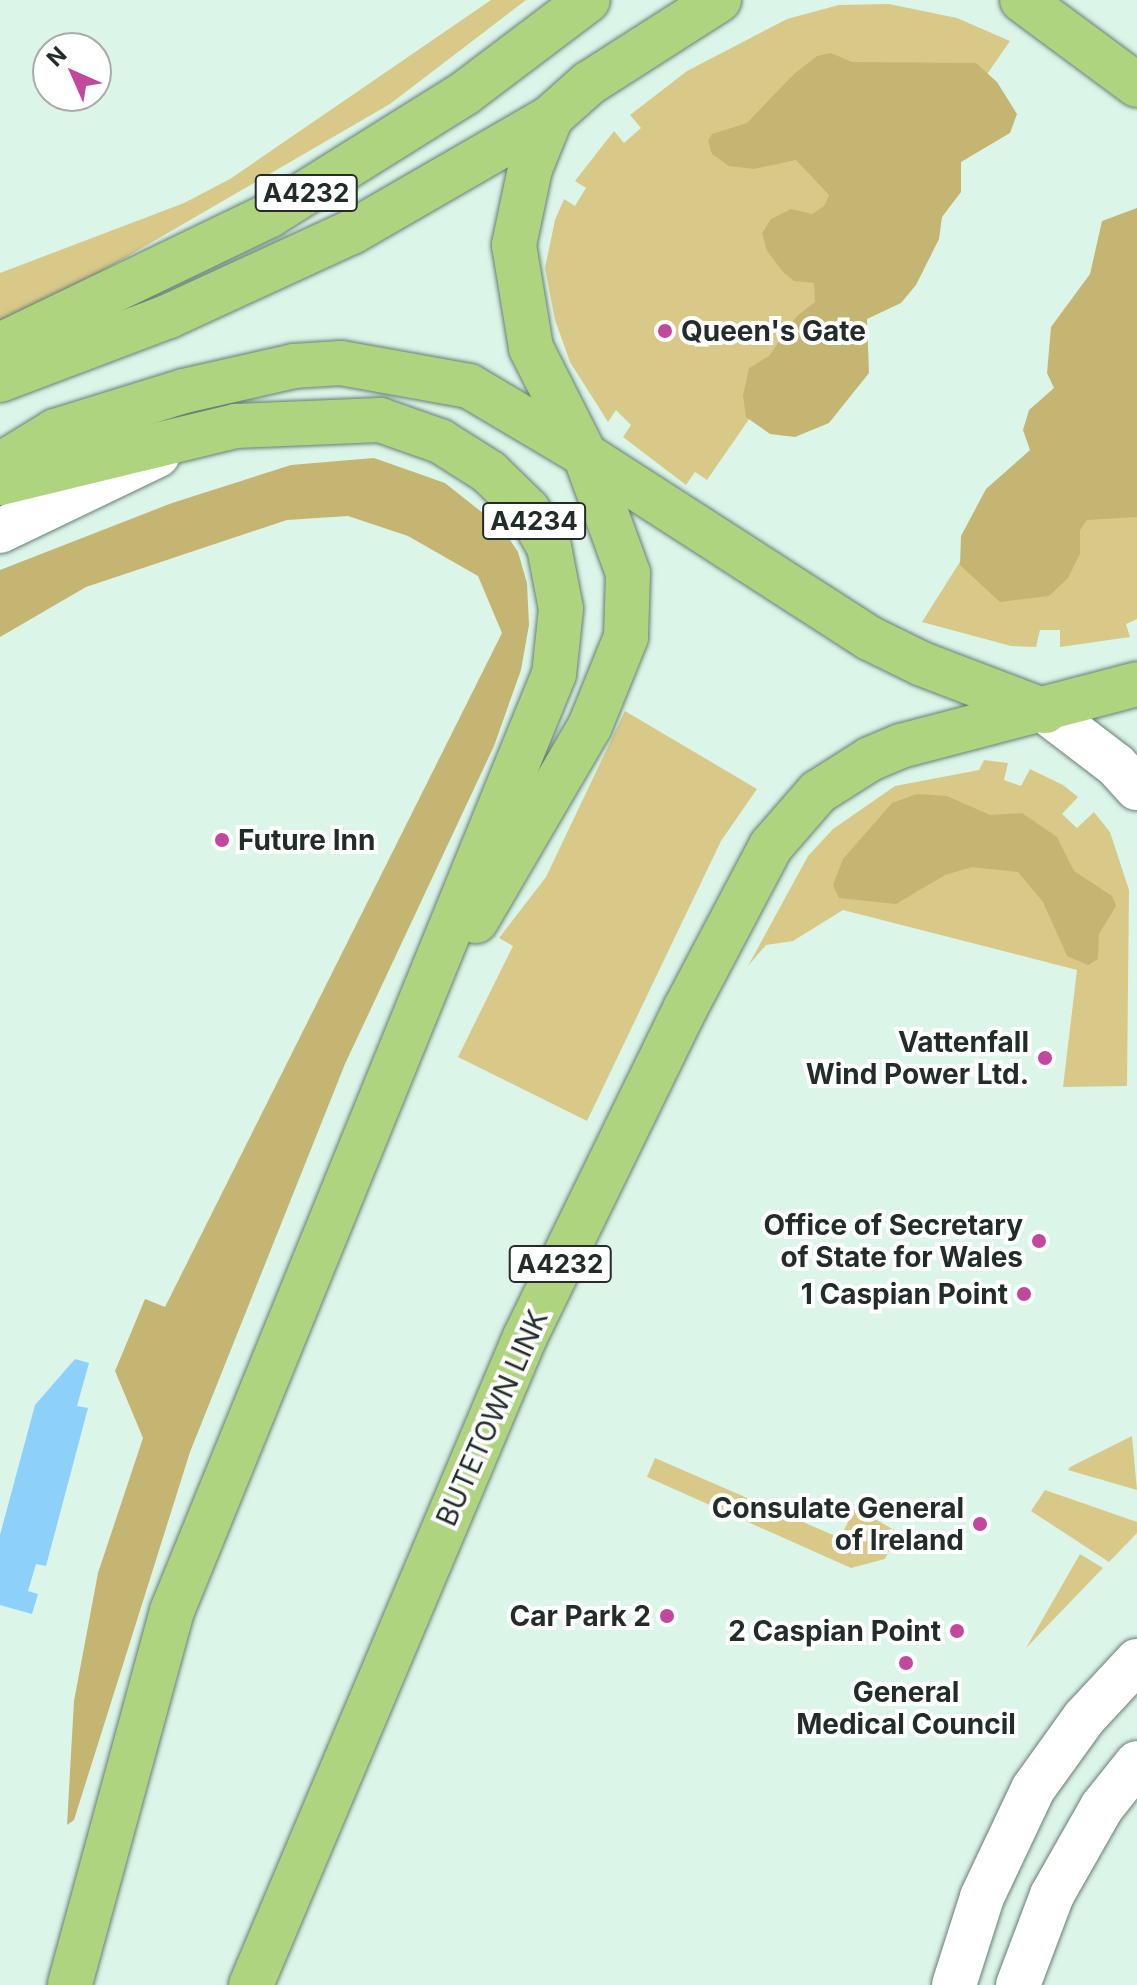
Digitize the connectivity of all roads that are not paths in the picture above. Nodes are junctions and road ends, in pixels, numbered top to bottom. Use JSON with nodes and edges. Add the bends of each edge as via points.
{"nodes":[{"id":1,"x":588,"y":0,"type":"edge"},
{"id":2,"x":719,"y":0,"type":"edge"},
{"id":3,"x":1022,"y":0,"type":"edge"},
{"id":4,"x":1137,"y":85,"type":"edge"},
{"id":5,"x":551,"y":117,"type":"junction"},
{"id":6,"x":0,"y":345,"type":"edge"},
{"id":7,"x":0,"y":380,"type":"edge"},
{"id":8,"x":203,"y":434,"type":"junction"},
{"id":9,"x":585,"y":455,"type":"junction"},
{"id":10,"x":0,"y":465,"type":"edge"},
{"id":11,"x":0,"y":483,"type":"edge"},
{"id":12,"x":0,"y":531,"type":"edge"},
{"id":13,"x":1137,"y":684,"type":"edge"},
{"id":14,"x":1045,"y":711,"type":"junction"},
{"id":15,"x":1137,"y":788,"type":"edge"},
{"id":16,"x":395,"y":1059,"type":"junction"},
{"id":17,"x":1137,"y":1661,"type":"edge"},
{"id":18,"x":1137,"y":1763,"type":"edge"},
{"id":19,"x":70,"y":1985,"type":"edge"},
{"id":20,"x":251,"y":1985,"type":"edge"},
{"id":21,"x":954,"y":1985,"type":"edge"},
{"id":22,"x":1018,"y":1985,"type":"edge"}],
"edges":[{"from":1,"to":6,"type":"main road","number":"A4232","via":[[465,93],[270,215]]},
{"from":2,"to":5,"type":"main road","via":[[589,83]]},
{"from":3,"to":4,"type":"main road"},
{"from":5,"to":7,"type":"main road","via":[[352,232],[169,316]]},
{"from":5,"to":9,"type":"main road","via":[[519,212],[516,272],[531,348]]},
{"from":8,"to":11,"type":"main road","number":"A4234"},
{"from":8,"to":12,"type":"street"},
{"from":8,"to":16,"type":"main road","number":"A4234","via":[[332,418],[380,420],[440,441],[489,472],[528,510],[549,547],[561,609],[554,674]]},
{"from":9,"to":10,"type":"main road","via":[[469,386],[341,363],[294,366],[184,391],[55,431]]},
{"from":9,"to":14,"type":"main road","via":[[869,638]]},
{"from":9,"to":16,"type":"main road","via":[[628,573],[630,611],[620,659],[590,726]]},
{"from":13,"to":14,"type":"main road","name":"BUTETOWN LINK"},
{"from":14,"to":15,"type":"street","via":[[1116,765]]},
{"from":14,"to":20,"type":"main road","name":"BUTETOWN LINK","number":"A4232","via":[[901,746],[870,759],[818,792],[771,846],[525,1337]]},
{"from":16,"to":19,"type":"main road","via":[[172,1611]]},
{"from":17,"to":21,"type":"street","via":[[1058,1751],[1025,1803],[982,1897]]},
{"from":18,"to":22,"type":"street","via":[[1102,1807],[1052,1895]]}]}
